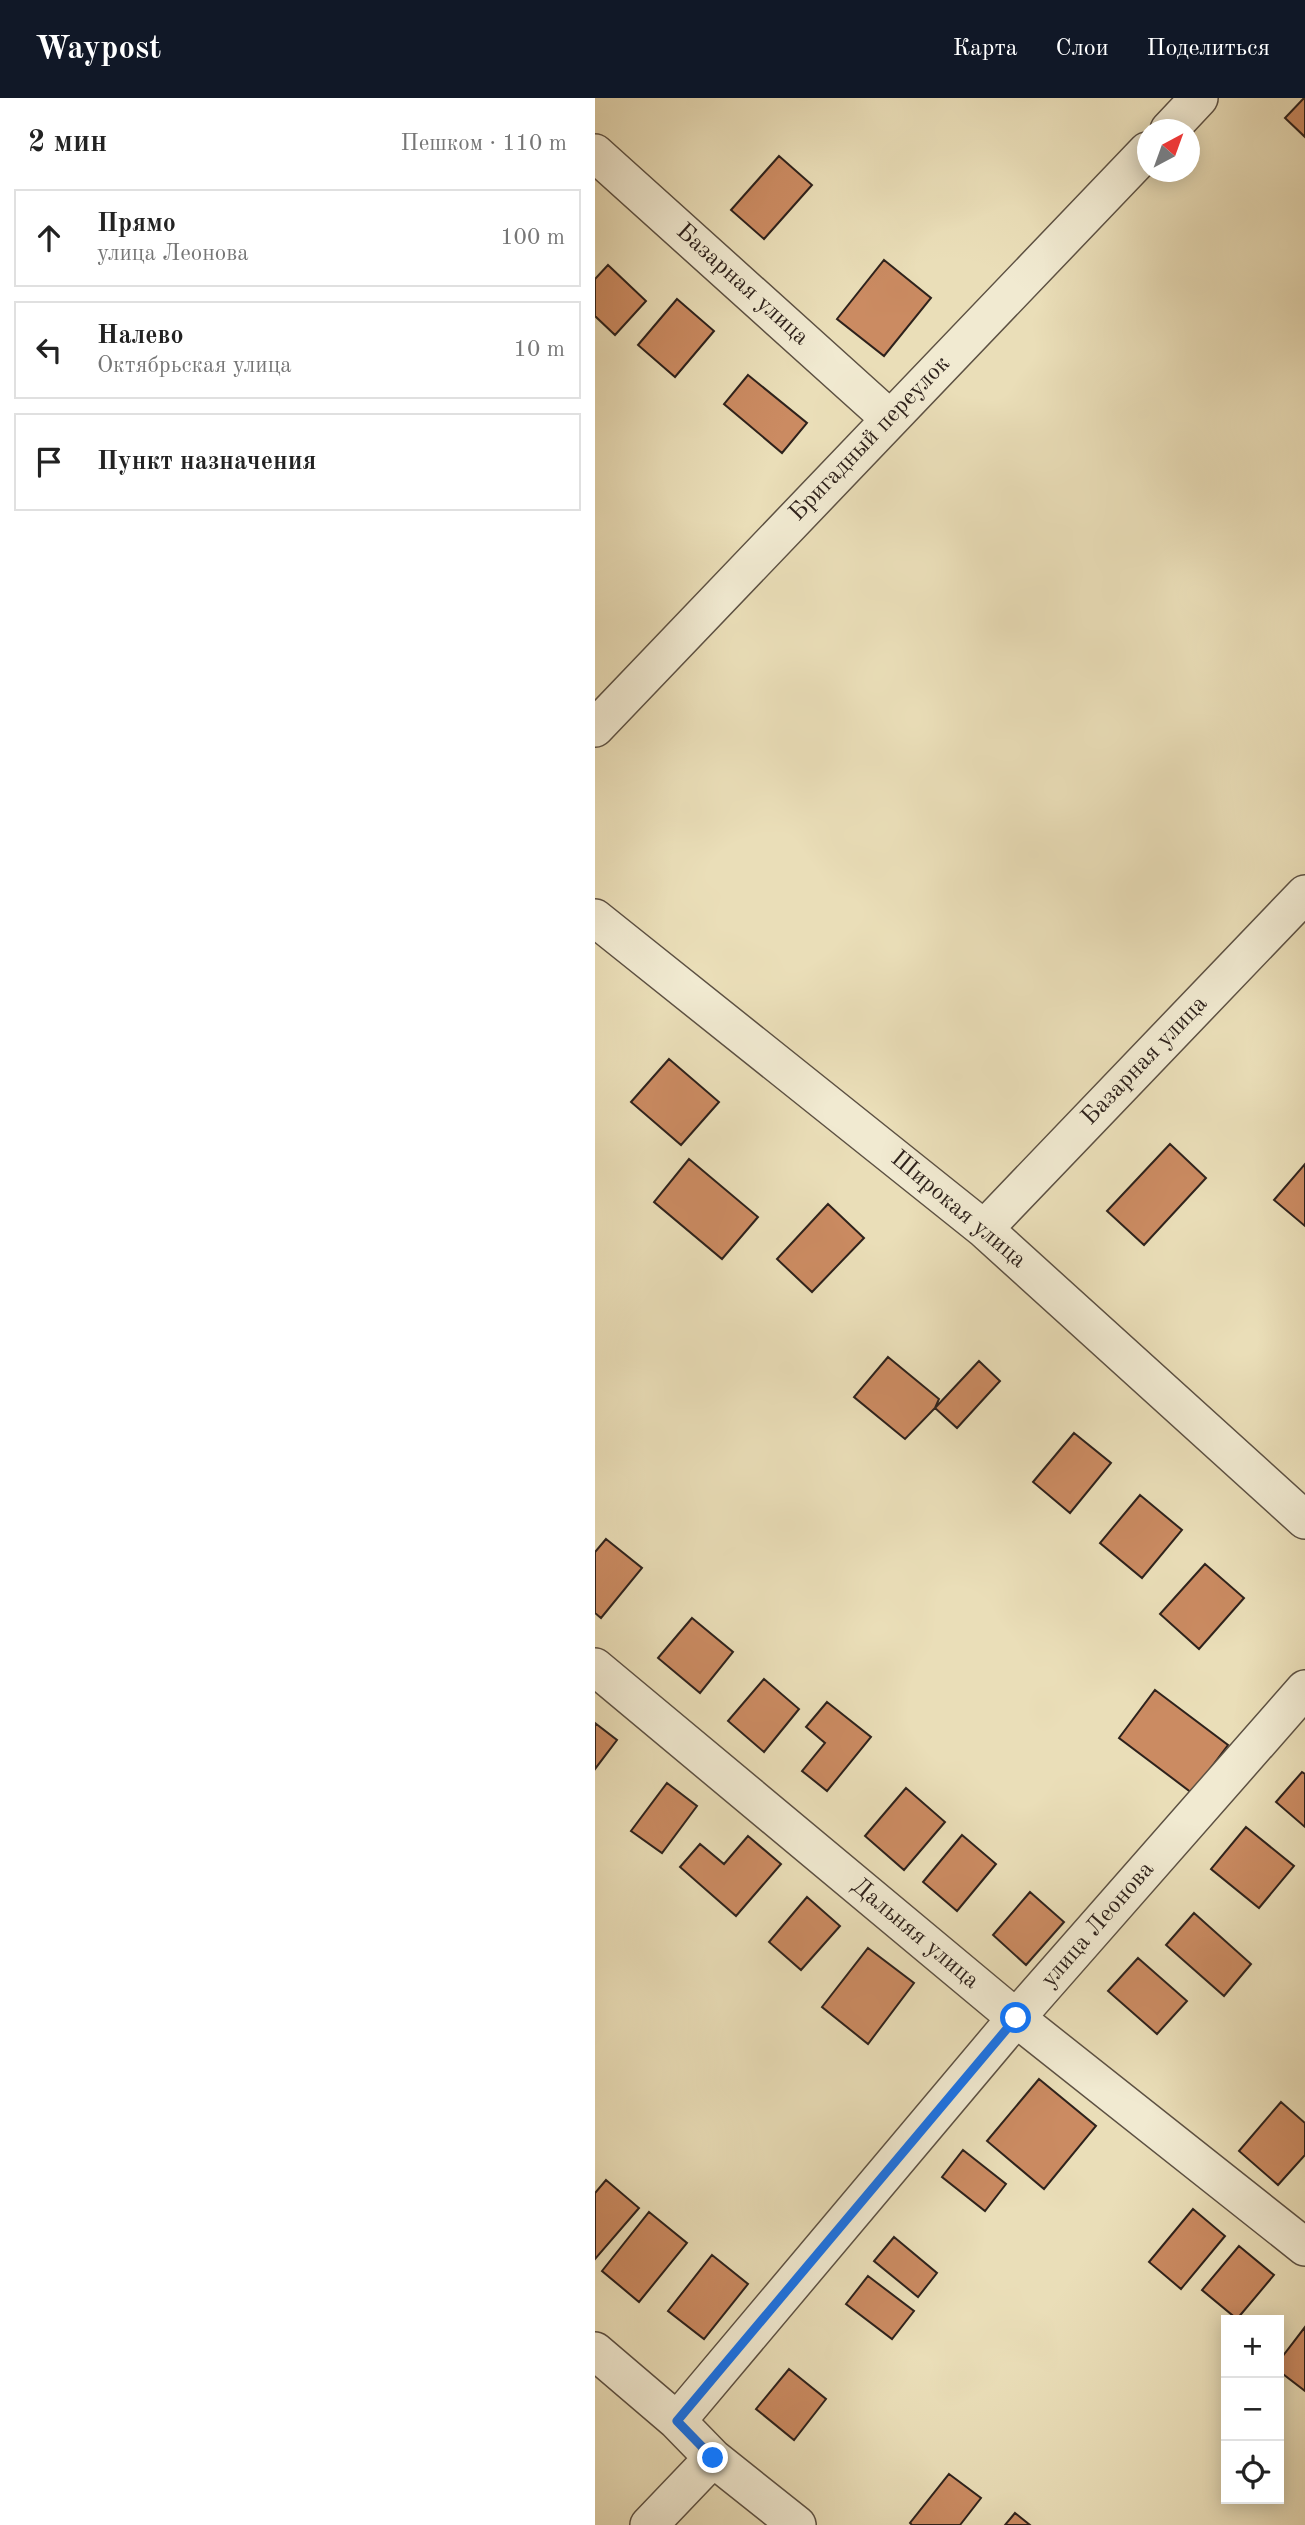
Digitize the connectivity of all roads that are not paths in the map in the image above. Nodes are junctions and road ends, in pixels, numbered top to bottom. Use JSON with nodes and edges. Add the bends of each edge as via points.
{"nodes":[{"id":1,"x":1199,"y":98,"type":"edge"},
{"id":2,"x":1179,"y":119,"type":"edge"},
{"id":3,"x":595,"y":153,"type":"edge"},
{"id":4,"x":1137,"y":161,"type":"edge"},
{"id":5,"x":889,"y":418,"type":"junction"},
{"id":6,"x":595,"y":728,"type":"edge"},
{"id":7,"x":1305,"y":894,"type":"edge"},
{"id":8,"x":595,"y":918,"type":"edge"},
{"id":9,"x":985,"y":1229,"type":"junction"},
{"id":10,"x":1305,"y":1520,"type":"edge"},
{"id":11,"x":595,"y":1667,"type":"edge"},
{"id":12,"x":1305,"y":1689,"type":"edge"},
{"id":13,"x":1016,"y":2018,"type":"junction"},
{"id":14,"x":1305,"y":2247,"type":"edge"},
{"id":15,"x":595,"y":2351,"type":"edge"},
{"id":16,"x":677,"y":2421,"type":"junction"},
{"id":17,"x":713,"y":2458,"type":"junction"},
{"id":18,"x":649,"y":2525,"type":"edge"},
{"id":19,"x":797,"y":2525,"type":"edge"}],
"edges":[{"from":1,"to":2,"type":"street"},
{"from":3,"to":5,"type":"street","name":"Базарная улица"},
{"from":4,"to":5,"type":"street","name":"Бригадный переулок"},
{"from":5,"to":6,"type":"street","name":"Бригадный переулок"},
{"from":7,"to":9,"type":"street","name":"Базарная улица"},
{"from":8,"to":9,"type":"street","name":"Широкая улица"},
{"from":9,"to":10,"type":"street","name":"Широкая улица"},
{"from":11,"to":13,"type":"street","name":"Дальняя улица"},
{"from":12,"to":13,"type":"street","name":"улица Леонова"},
{"from":13,"to":14,"type":"street","name":"Дальняя улица"},
{"from":13,"to":16,"type":"street","name":"улица Леонова"},
{"from":15,"to":16,"type":"street"},
{"from":16,"to":17,"type":"street"},
{"from":17,"to":18,"type":"street"},
{"from":17,"to":19,"type":"street"}]}
